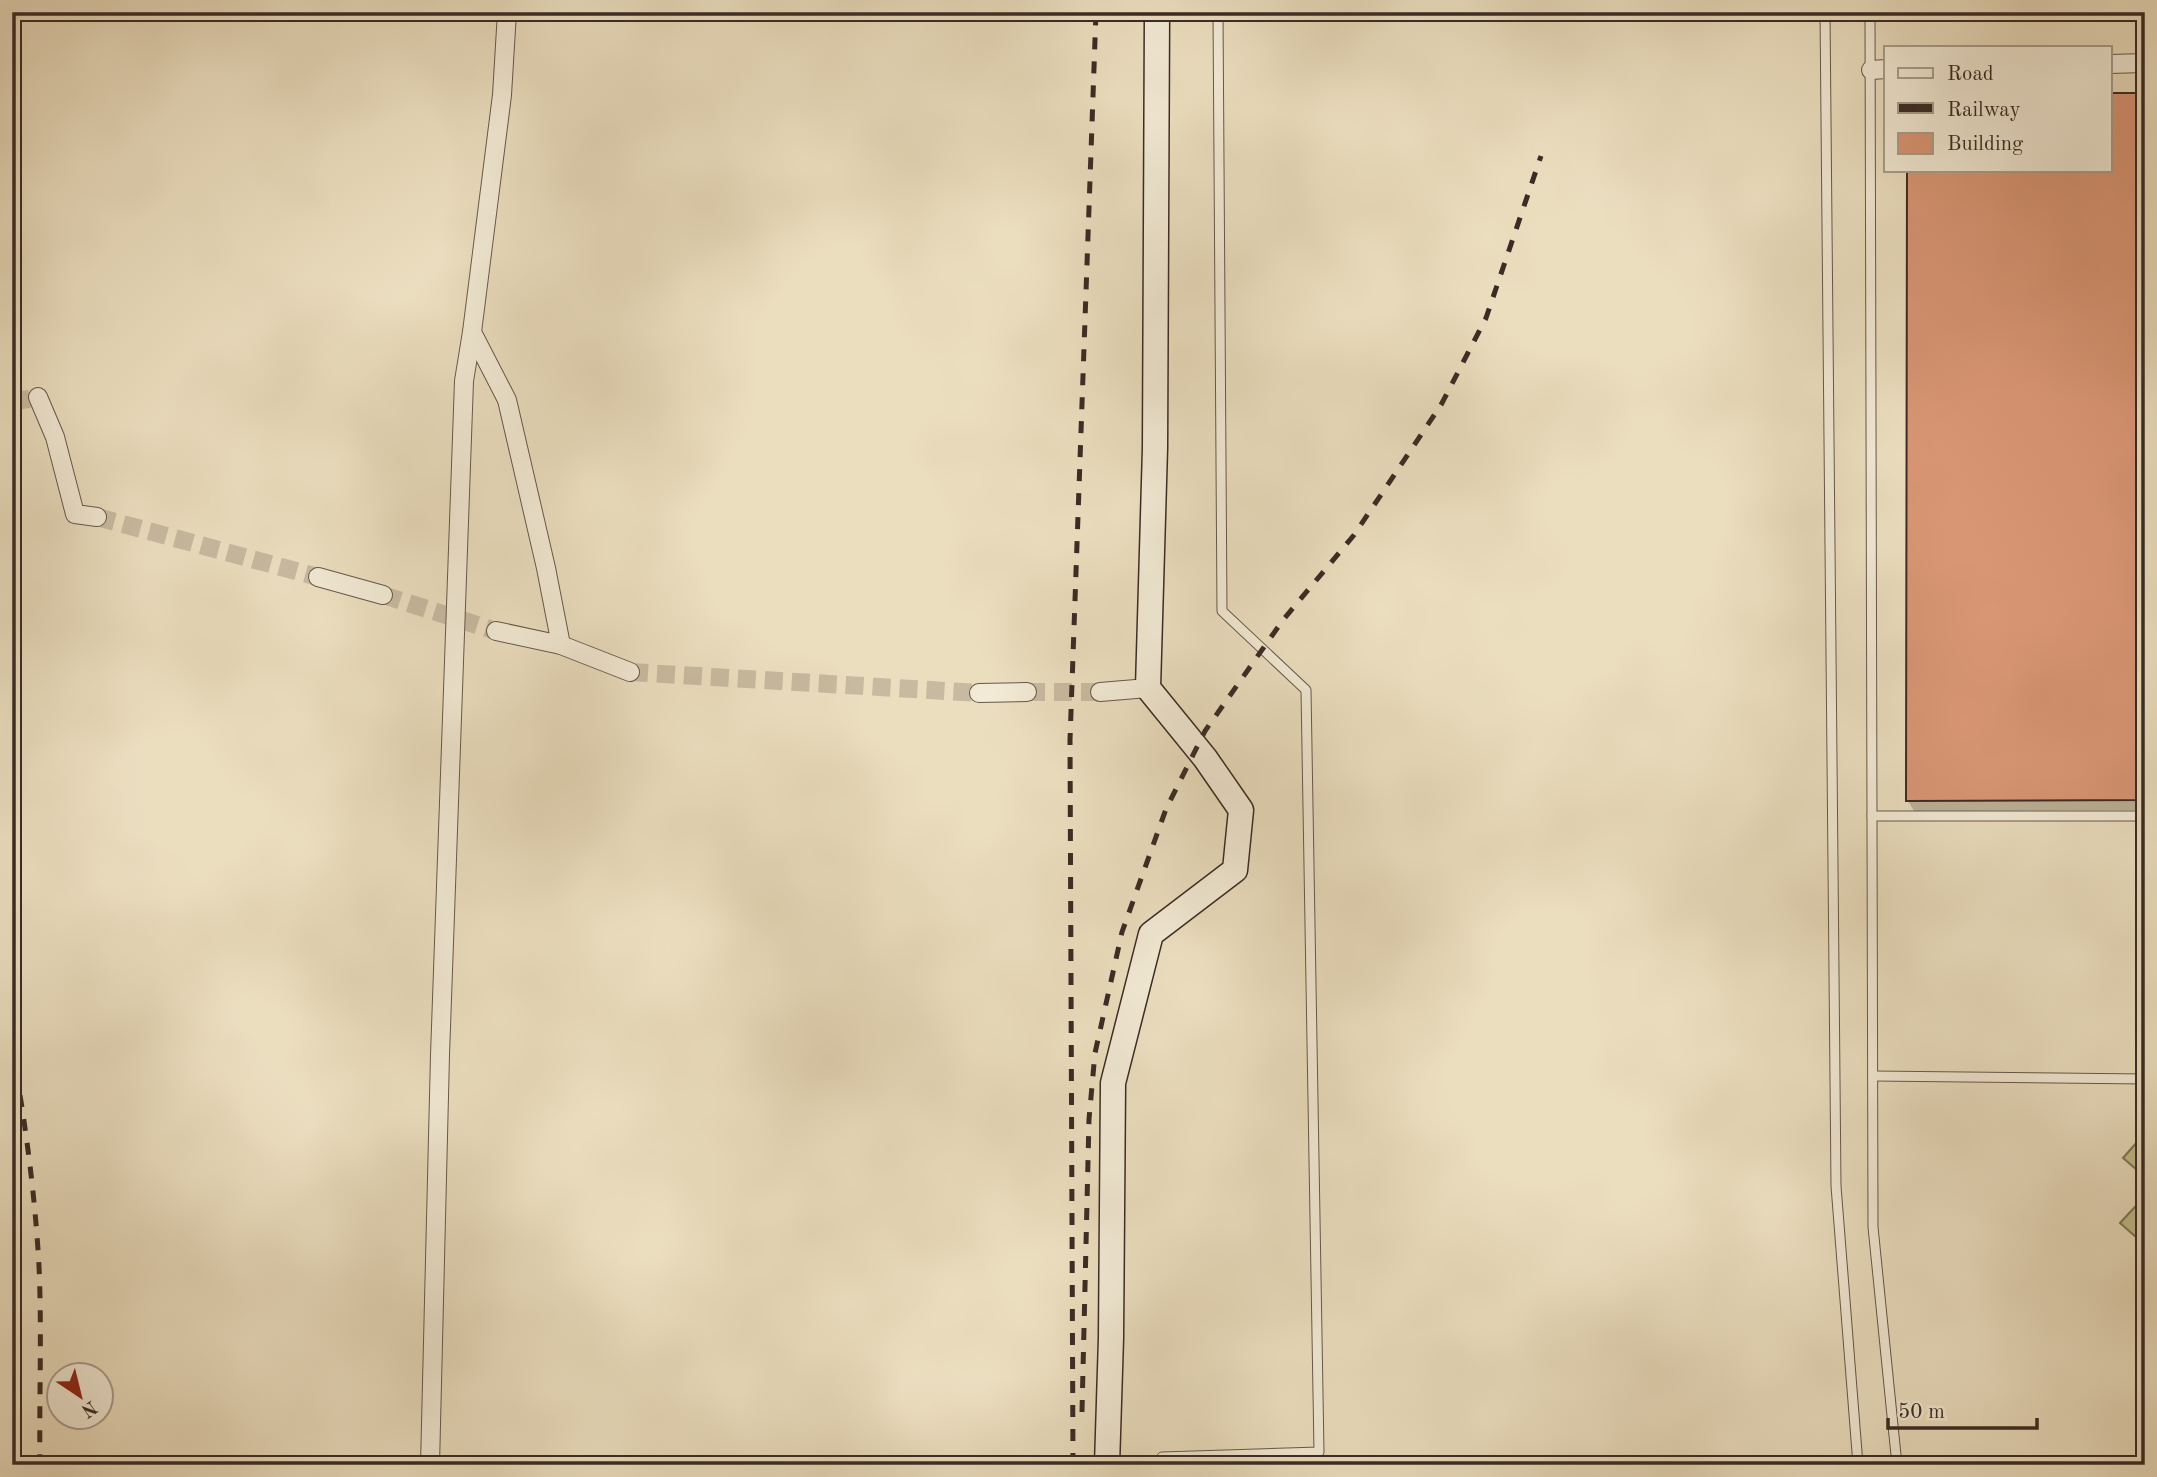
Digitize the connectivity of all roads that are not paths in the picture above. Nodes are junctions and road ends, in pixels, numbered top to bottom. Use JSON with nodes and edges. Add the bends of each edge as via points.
{"nodes":[{"id":1,"x":507,"y":12,"type":"edge"},
{"id":2,"x":1157,"y":12,"type":"edge"},
{"id":3,"x":1218,"y":12,"type":"edge"},
{"id":4,"x":1825,"y":12,"type":"edge"},
{"id":5,"x":1870,"y":12,"type":"edge"},
{"id":6,"x":2145,"y":63,"type":"edge"},
{"id":7,"x":2112,"y":64,"type":"edge"},
{"id":8,"x":1878,"y":69,"type":"edge"},
{"id":9,"x":472,"y":332,"type":"junction"},
{"id":10,"x":37,"y":397,"type":"dead end"},
{"id":11,"x":97,"y":517,"type":"tunnel mouth"},
{"id":12,"x":317,"y":578,"type":"tunnel mouth"},
{"id":13,"x":383,"y":595,"type":"tunnel mouth"},
{"id":14,"x":496,"y":631,"type":"tunnel mouth"},
{"id":15,"x":561,"y":645,"type":"junction"},
{"id":16,"x":630,"y":672,"type":"tunnel mouth"},
{"id":17,"x":1147,"y":688,"type":"junction"},
{"id":18,"x":979,"y":692,"type":"tunnel mouth"},
{"id":19,"x":1027,"y":692,"type":"tunnel mouth"},
{"id":20,"x":1100,"y":692,"type":"tunnel mouth"},
{"id":21,"x":1872,"y":816,"type":"junction"},
{"id":22,"x":2145,"y":816,"type":"edge"},
{"id":23,"x":1873,"y":1076,"type":"junction"},
{"id":24,"x":2145,"y":1079,"type":"edge"},
{"id":25,"x":430,"y":1465,"type":"edge"},
{"id":26,"x":1107,"y":1465,"type":"edge"},
{"id":27,"x":1162,"y":1465,"type":"edge"},
{"id":28,"x":1858,"y":1465,"type":"edge"},
{"id":29,"x":1897,"y":1465,"type":"edge"}],
"edges":[{"from":1,"to":9,"type":"street","via":[[502,95]]},
{"from":2,"to":17,"type":"street","via":[[1155,447]]},
{"from":3,"to":27,"type":"lane","via":[[1222,611],[1306,690],[1320,1452],[1162,1457]]},
{"from":4,"to":28,"type":"lane","via":[[1836,1186]]},
{"from":5,"to":8,"type":"lane"},
{"from":6,"to":7,"type":"street"},
{"from":8,"to":21,"type":"lane"},
{"from":9,"to":15,"type":"street","via":[[507,400]]},
{"from":9,"to":25,"type":"street","via":[[462,423]]},
{"from":10,"to":11,"type":"street","via":[[55,437],[75,514]]},
{"from":12,"to":13,"type":"street"},
{"from":14,"to":15,"type":"street"},
{"from":15,"to":16,"type":"street"},
{"from":17,"to":20,"type":"street"},
{"from":17,"to":26,"type":"street","via":[[1241,810],[1235,870],[1151,934],[1113,1083]]},
{"from":18,"to":19,"type":"street"},
{"from":21,"to":22,"type":"lane"},
{"from":21,"to":23,"type":"lane"},
{"from":23,"to":24,"type":"lane"},
{"from":23,"to":29,"type":"lane","via":[[1873,1227]]}]}
